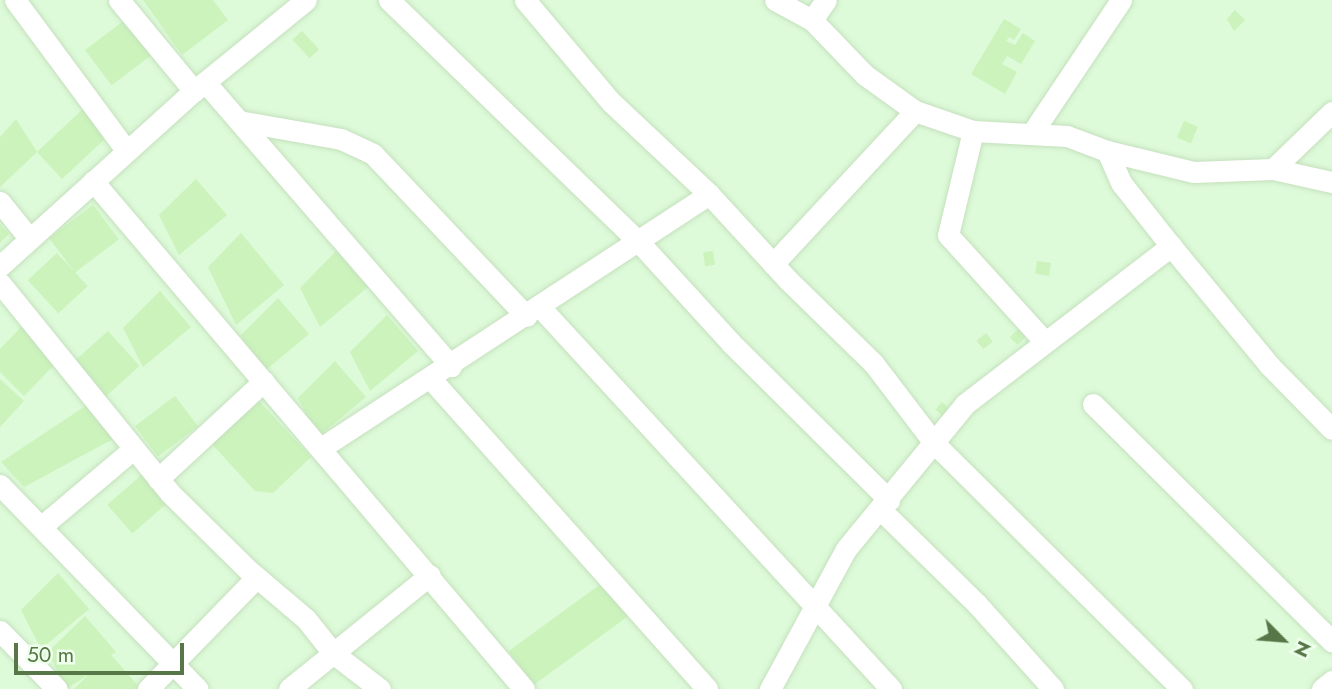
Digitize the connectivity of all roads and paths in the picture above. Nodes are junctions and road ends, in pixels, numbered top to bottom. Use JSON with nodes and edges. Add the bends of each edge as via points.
{"nodes":[{"id":1,"x":15,"y":0,"type":"edge"},
{"id":2,"x":119,"y":0,"type":"edge"},
{"id":3,"x":306,"y":0,"type":"edge"},
{"id":4,"x":389,"y":0,"type":"edge"},
{"id":5,"x":525,"y":0,"type":"edge"},
{"id":6,"x":775,"y":0,"type":"edge"},
{"id":7,"x":825,"y":0,"type":"edge"},
{"id":8,"x":1121,"y":0,"type":"edge"},
{"id":9,"x":812,"y":20,"type":"junction"},
{"id":10,"x":199,"y":87,"type":"junction"},
{"id":11,"x":915,"y":111,"type":"junction"},
{"id":12,"x":1332,"y":112,"type":"edge"},
{"id":13,"x":239,"y":121,"type":"junction"},
{"id":14,"x":973,"y":131,"type":"junction"},
{"id":15,"x":1032,"y":133,"type":"junction"},
{"id":16,"x":126,"y":150,"type":"junction"},
{"id":17,"x":1107,"y":151,"type":"junction"},
{"id":18,"x":1273,"y":169,"type":"junction"},
{"id":19,"x":93,"y":181,"type":"junction"},
{"id":20,"x":1328,"y":184,"type":"edge"},
{"id":21,"x":709,"y":194,"type":"junction"},
{"id":22,"x":0,"y":202,"type":"edge"},
{"id":23,"x":29,"y":238,"type":"junction"},
{"id":24,"x":638,"y":241,"type":"junction"},
{"id":25,"x":1171,"y":246,"type":"junction"},
{"id":26,"x":773,"y":264,"type":"junction"},
{"id":27,"x":0,"y":266,"type":"edge"},
{"id":28,"x":0,"y":283,"type":"edge"},
{"id":29,"x":533,"y":311,"type":"junction"},
{"id":30,"x":1045,"y":342,"type":"junction"},
{"id":31,"x":451,"y":366,"type":"junction"},
{"id":32,"x":431,"y":379,"type":"junction"},
{"id":33,"x":264,"y":381,"type":"junction"},
{"id":34,"x":1093,"y":404,"type":"dead end"},
{"id":35,"x":1332,"y":429,"type":"edge"},
{"id":36,"x":935,"y":444,"type":"junction"},
{"id":37,"x":321,"y":448,"type":"junction"},
{"id":38,"x":133,"y":449,"type":"junction"},
{"id":39,"x":158,"y":479,"type":"junction"},
{"id":40,"x":0,"y":485,"type":"edge"},
{"id":41,"x":885,"y":505,"type":"junction"},
{"id":42,"x":42,"y":526,"type":"junction"},
{"id":43,"x":430,"y":575,"type":"junction"},
{"id":44,"x":257,"y":577,"type":"junction"},
{"id":45,"x":816,"y":610,"type":"junction"},
{"id":46,"x":0,"y":631,"type":"edge"},
{"id":47,"x":1332,"y":640,"type":"edge"},
{"id":48,"x":333,"y":653,"type":"junction"},
{"id":49,"x":174,"y":663,"type":"junction"},
{"id":50,"x":1332,"y":681,"type":"edge"},
{"id":51,"x":57,"y":689,"type":"edge"},
{"id":52,"x":148,"y":689,"type":"edge"},
{"id":53,"x":198,"y":689,"type":"edge"},
{"id":54,"x":289,"y":689,"type":"edge"},
{"id":55,"x":380,"y":689,"type":"edge"},
{"id":56,"x":524,"y":689,"type":"edge"},
{"id":57,"x":707,"y":689,"type":"edge"},
{"id":58,"x":770,"y":689,"type":"edge"},
{"id":59,"x":891,"y":689,"type":"edge"},
{"id":60,"x":1053,"y":689,"type":"edge"},
{"id":61,"x":1182,"y":689,"type":"edge"},
{"id":62,"x":1322,"y":689,"type":"edge"}],
"edges":[{"from":1,"to":16,"type":"street"},
{"from":2,"to":10,"type":"street"},
{"from":3,"to":10,"type":"street"},
{"from":4,"to":24,"type":"street"},
{"from":5,"to":21,"type":"street","via":[[611,102]]},
{"from":6,"to":9,"type":"street"},
{"from":7,"to":9,"type":"street"},
{"from":8,"to":15,"type":"street"},
{"from":9,"to":11,"type":"street","via":[[865,75]]},
{"from":10,"to":13,"type":"street"},
{"from":10,"to":16,"type":"street"},
{"from":11,"to":14,"type":"street"},
{"from":11,"to":26,"type":"street"},
{"from":12,"to":18,"type":"street"},
{"from":13,"to":29,"type":"street","via":[[341,139],[373,154]]},
{"from":13,"to":31,"type":"street"},
{"from":14,"to":15,"type":"street"},
{"from":14,"to":30,"type":"street","via":[[947,236]]},
{"from":15,"to":17,"type":"street","via":[[1066,136]]},
{"from":16,"to":19,"type":"street"},
{"from":17,"to":18,"type":"street","via":[[1194,172]]},
{"from":17,"to":25,"type":"street","via":[[1122,184]]},
{"from":18,"to":20,"type":"street"},
{"from":19,"to":23,"type":"street"},
{"from":19,"to":33,"type":"street"},
{"from":21,"to":24,"type":"street"},
{"from":21,"to":26,"type":"street"},
{"from":22,"to":23,"type":"street"},
{"from":23,"to":27,"type":"street"},
{"from":24,"to":29,"type":"street"},
{"from":24,"to":41,"type":"street"},
{"from":25,"to":30,"type":"street"},
{"from":25,"to":35,"type":"street","via":[[1270,366]]},
{"from":26,"to":36,"type":"street","via":[[874,364]]},
{"from":28,"to":38,"type":"street"},
{"from":29,"to":31,"type":"street"},
{"from":29,"to":45,"type":"street"},
{"from":30,"to":36,"type":"street","via":[[965,404]]},
{"from":31,"to":32,"type":"street"},
{"from":32,"to":37,"type":"street"},
{"from":32,"to":57,"type":"street"},
{"from":33,"to":37,"type":"street"},
{"from":33,"to":39,"type":"street"},
{"from":34,"to":47,"type":"street"},
{"from":36,"to":41,"type":"street"},
{"from":36,"to":61,"type":"street"},
{"from":37,"to":43,"type":"street"},
{"from":38,"to":39,"type":"street"},
{"from":38,"to":42,"type":"street"},
{"from":39,"to":44,"type":"street"},
{"from":40,"to":42,"type":"street"},
{"from":41,"to":45,"type":"street","via":[[840,558],[822,587]]},
{"from":41,"to":60,"type":"street"},
{"from":42,"to":49,"type":"street"},
{"from":43,"to":48,"type":"street"},
{"from":43,"to":56,"type":"street"},
{"from":44,"to":48,"type":"street","via":[[306,619]]},
{"from":44,"to":49,"type":"street"},
{"from":45,"to":58,"type":"street"},
{"from":45,"to":59,"type":"street"},
{"from":46,"to":51,"type":"street"},
{"from":48,"to":54,"type":"street"},
{"from":48,"to":55,"type":"street"},
{"from":49,"to":52,"type":"street"},
{"from":49,"to":53,"type":"street"},
{"from":50,"to":62,"type":"street"}]}
